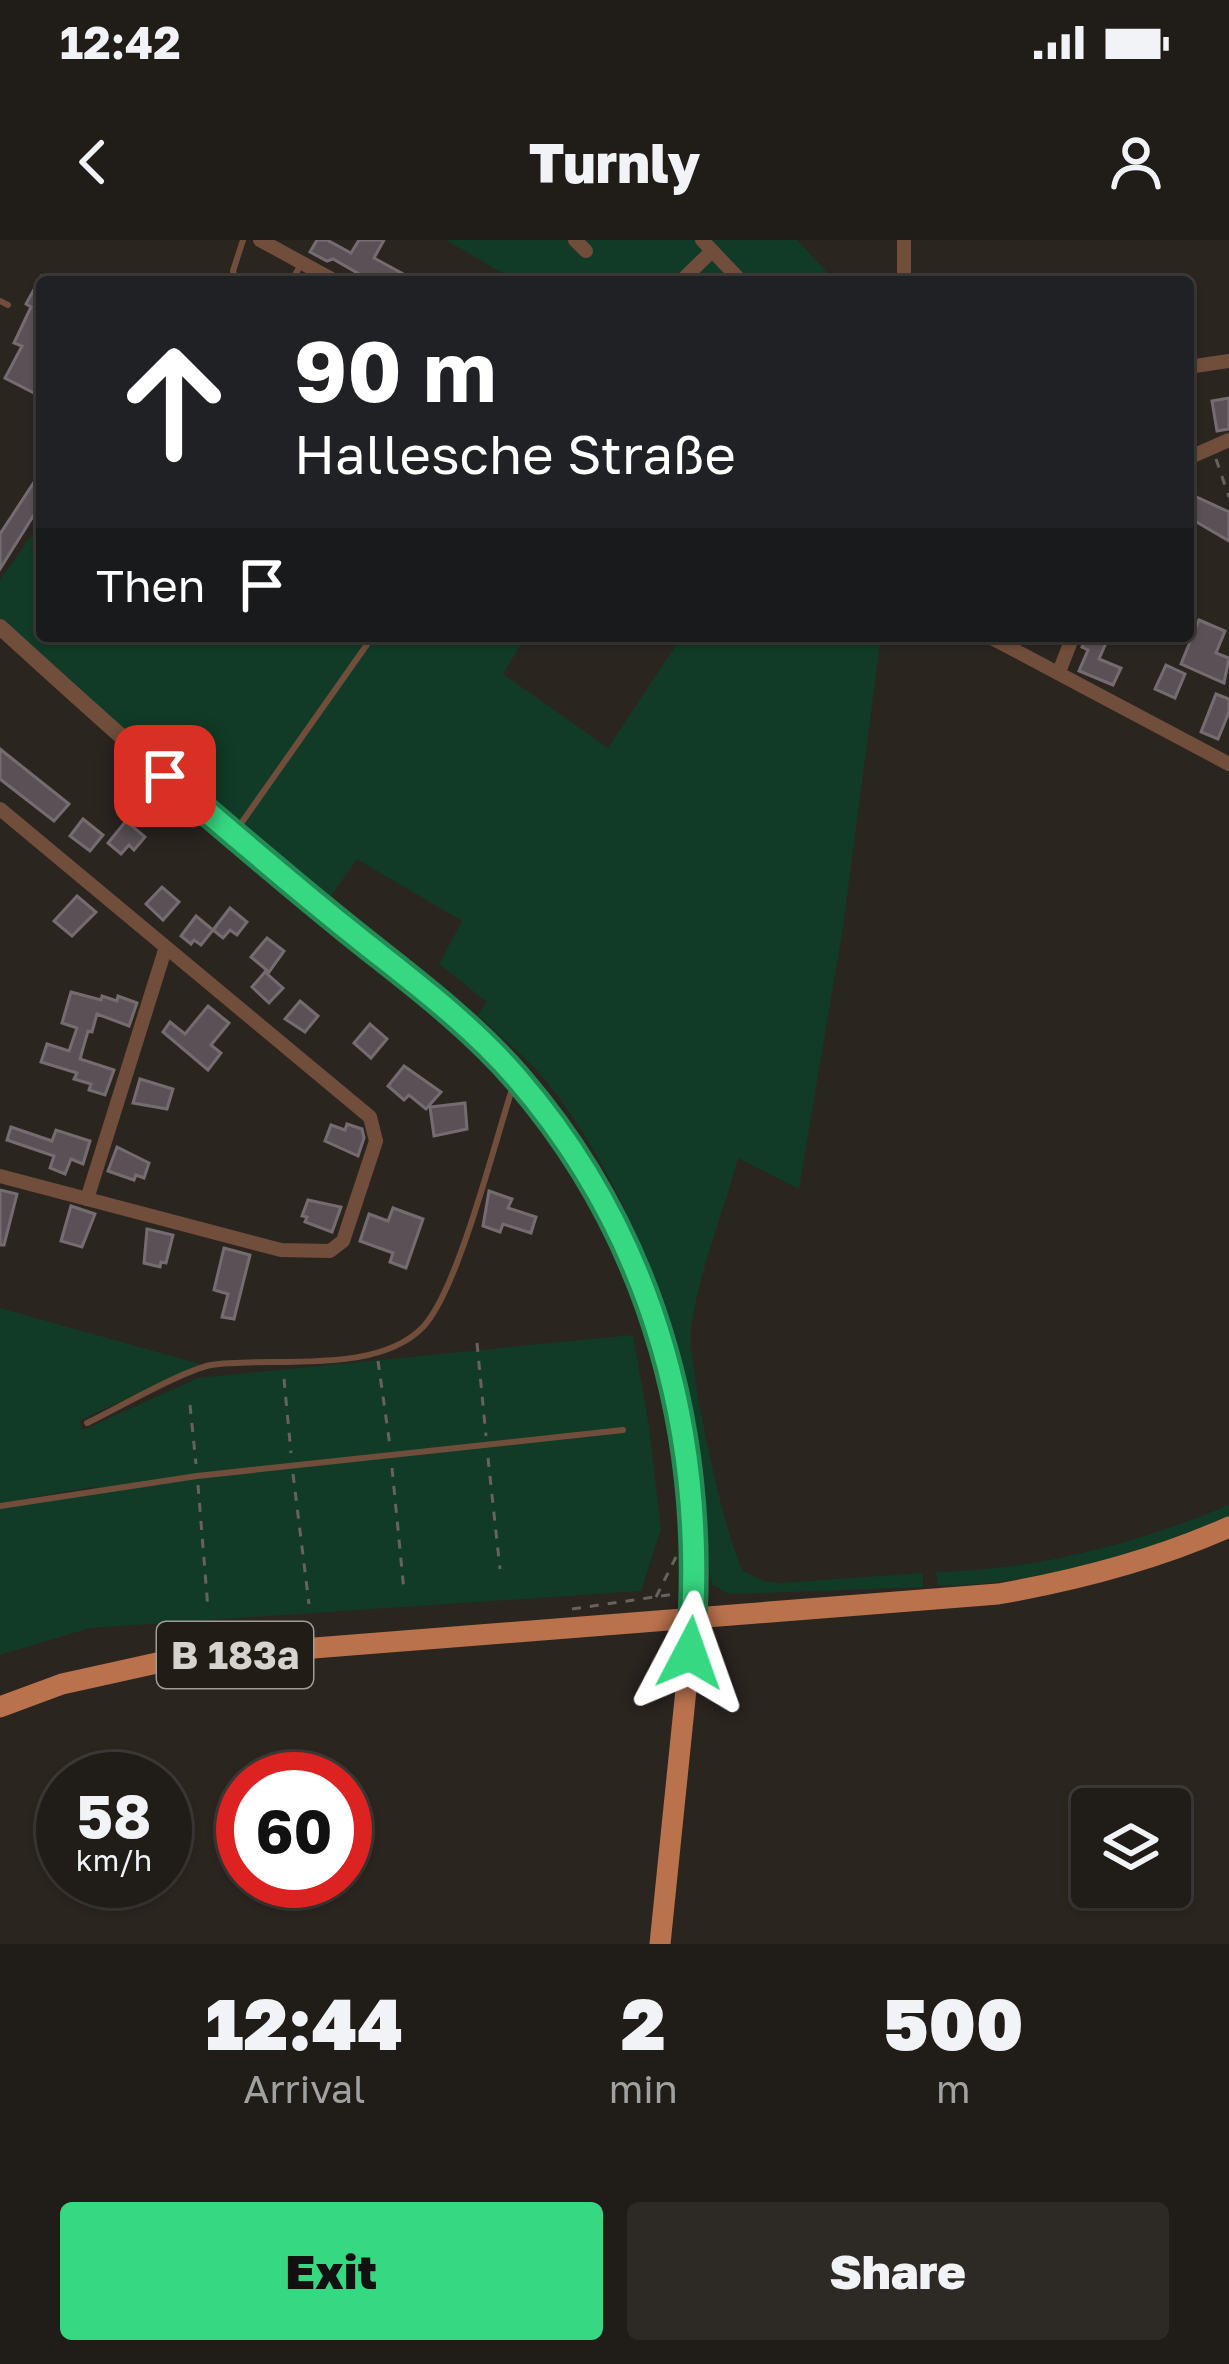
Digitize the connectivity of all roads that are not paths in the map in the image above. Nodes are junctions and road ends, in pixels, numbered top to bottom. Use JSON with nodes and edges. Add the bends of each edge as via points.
{"nodes":[{"id":1,"x":244,"y":240,"type":"edge"},
{"id":2,"x":260,"y":240,"type":"edge"},
{"id":3,"x":904,"y":240,"type":"edge"},
{"id":4,"x":707,"y":245,"type":"edge"},
{"id":5,"x":302,"y":263,"type":"junction"},
{"id":6,"x":235,"y":276,"type":"edge"},
{"id":7,"x":294,"y":276,"type":"edge"},
{"id":8,"x":326,"y":276,"type":"edge"},
{"id":9,"x":684,"y":276,"type":"edge"},
{"id":10,"x":736,"y":276,"type":"edge"},
{"id":11,"x":904,"y":276,"type":"edge"},
{"id":12,"x":1229,"y":361,"type":"edge"},
{"id":13,"x":1194,"y":366,"type":"edge"},
{"id":14,"x":1229,"y":440,"type":"edge"},
{"id":15,"x":1194,"y":455,"type":"edge"},
{"id":16,"x":0,"y":627,"type":"edge"},
{"id":17,"x":369,"y":642,"type":"edge"},
{"id":18,"x":1000,"y":642,"type":"edge"},
{"id":19,"x":1071,"y":642,"type":"edge"},
{"id":20,"x":1059,"y":672,"type":"junction"},
{"id":21,"x":1228,"y":759,"type":"edge"},
{"id":22,"x":0,"y":809,"type":"edge"},
{"id":23,"x":233,"y":835,"type":"junction"},
{"id":24,"x":165,"y":950,"type":"junction"},
{"id":25,"x":516,"y":1076,"type":"junction"},
{"id":26,"x":0,"y":1177,"type":"edge"},
{"id":27,"x":86,"y":1199,"type":"junction"},
{"id":28,"x":87,"y":1423,"type":"dead end"},
{"id":29,"x":623,"y":1430,"type":"dead end"},
{"id":30,"x":0,"y":1506,"type":"edge"},
{"id":31,"x":1229,"y":1527,"type":"edge"},
{"id":32,"x":693,"y":1621,"type":"junction"},
{"id":33,"x":0,"y":1708,"type":"edge"},
{"id":34,"x":660,"y":1944,"type":"edge"}],
"edges":[{"from":1,"to":6,"type":"lane"},
{"from":2,"to":5,"type":"street"},
{"from":3,"to":11,"type":"street"},
{"from":4,"to":9,"type":"street"},
{"from":4,"to":10,"type":"street"},
{"from":5,"to":7,"type":"lane"},
{"from":5,"to":8,"type":"street"},
{"from":12,"to":13,"type":"street"},
{"from":14,"to":15,"type":"street"},
{"from":16,"to":23,"type":"street"},
{"from":17,"to":23,"type":"lane"},
{"from":18,"to":20,"type":"street"},
{"from":19,"to":20,"type":"street"},
{"from":20,"to":21,"type":"street"},
{"from":22,"to":24,"type":"street"},
{"from":23,"to":25,"type":"street"},
{"from":24,"to":27,"type":"street"},
{"from":24,"to":27,"type":"street","via":[[370,1117],[376,1141],[343,1241],[330,1251],[281,1250]]},
{"from":25,"to":28,"type":"lane","via":[[443,1297],[421,1329],[384,1350],[208,1365]]},
{"from":25,"to":32,"type":"street","via":[[582,1166],[662,1340],[695,1525]]},
{"from":26,"to":27,"type":"street"},
{"from":29,"to":30,"type":"lane","via":[[197,1475]]},
{"from":31,"to":32,"type":"main road","via":[[1046,1586]]},
{"from":32,"to":33,"type":"main road","number":"B 183a","via":[[175,1658],[62,1684]]},
{"from":32,"to":34,"type":"main road"}]}
